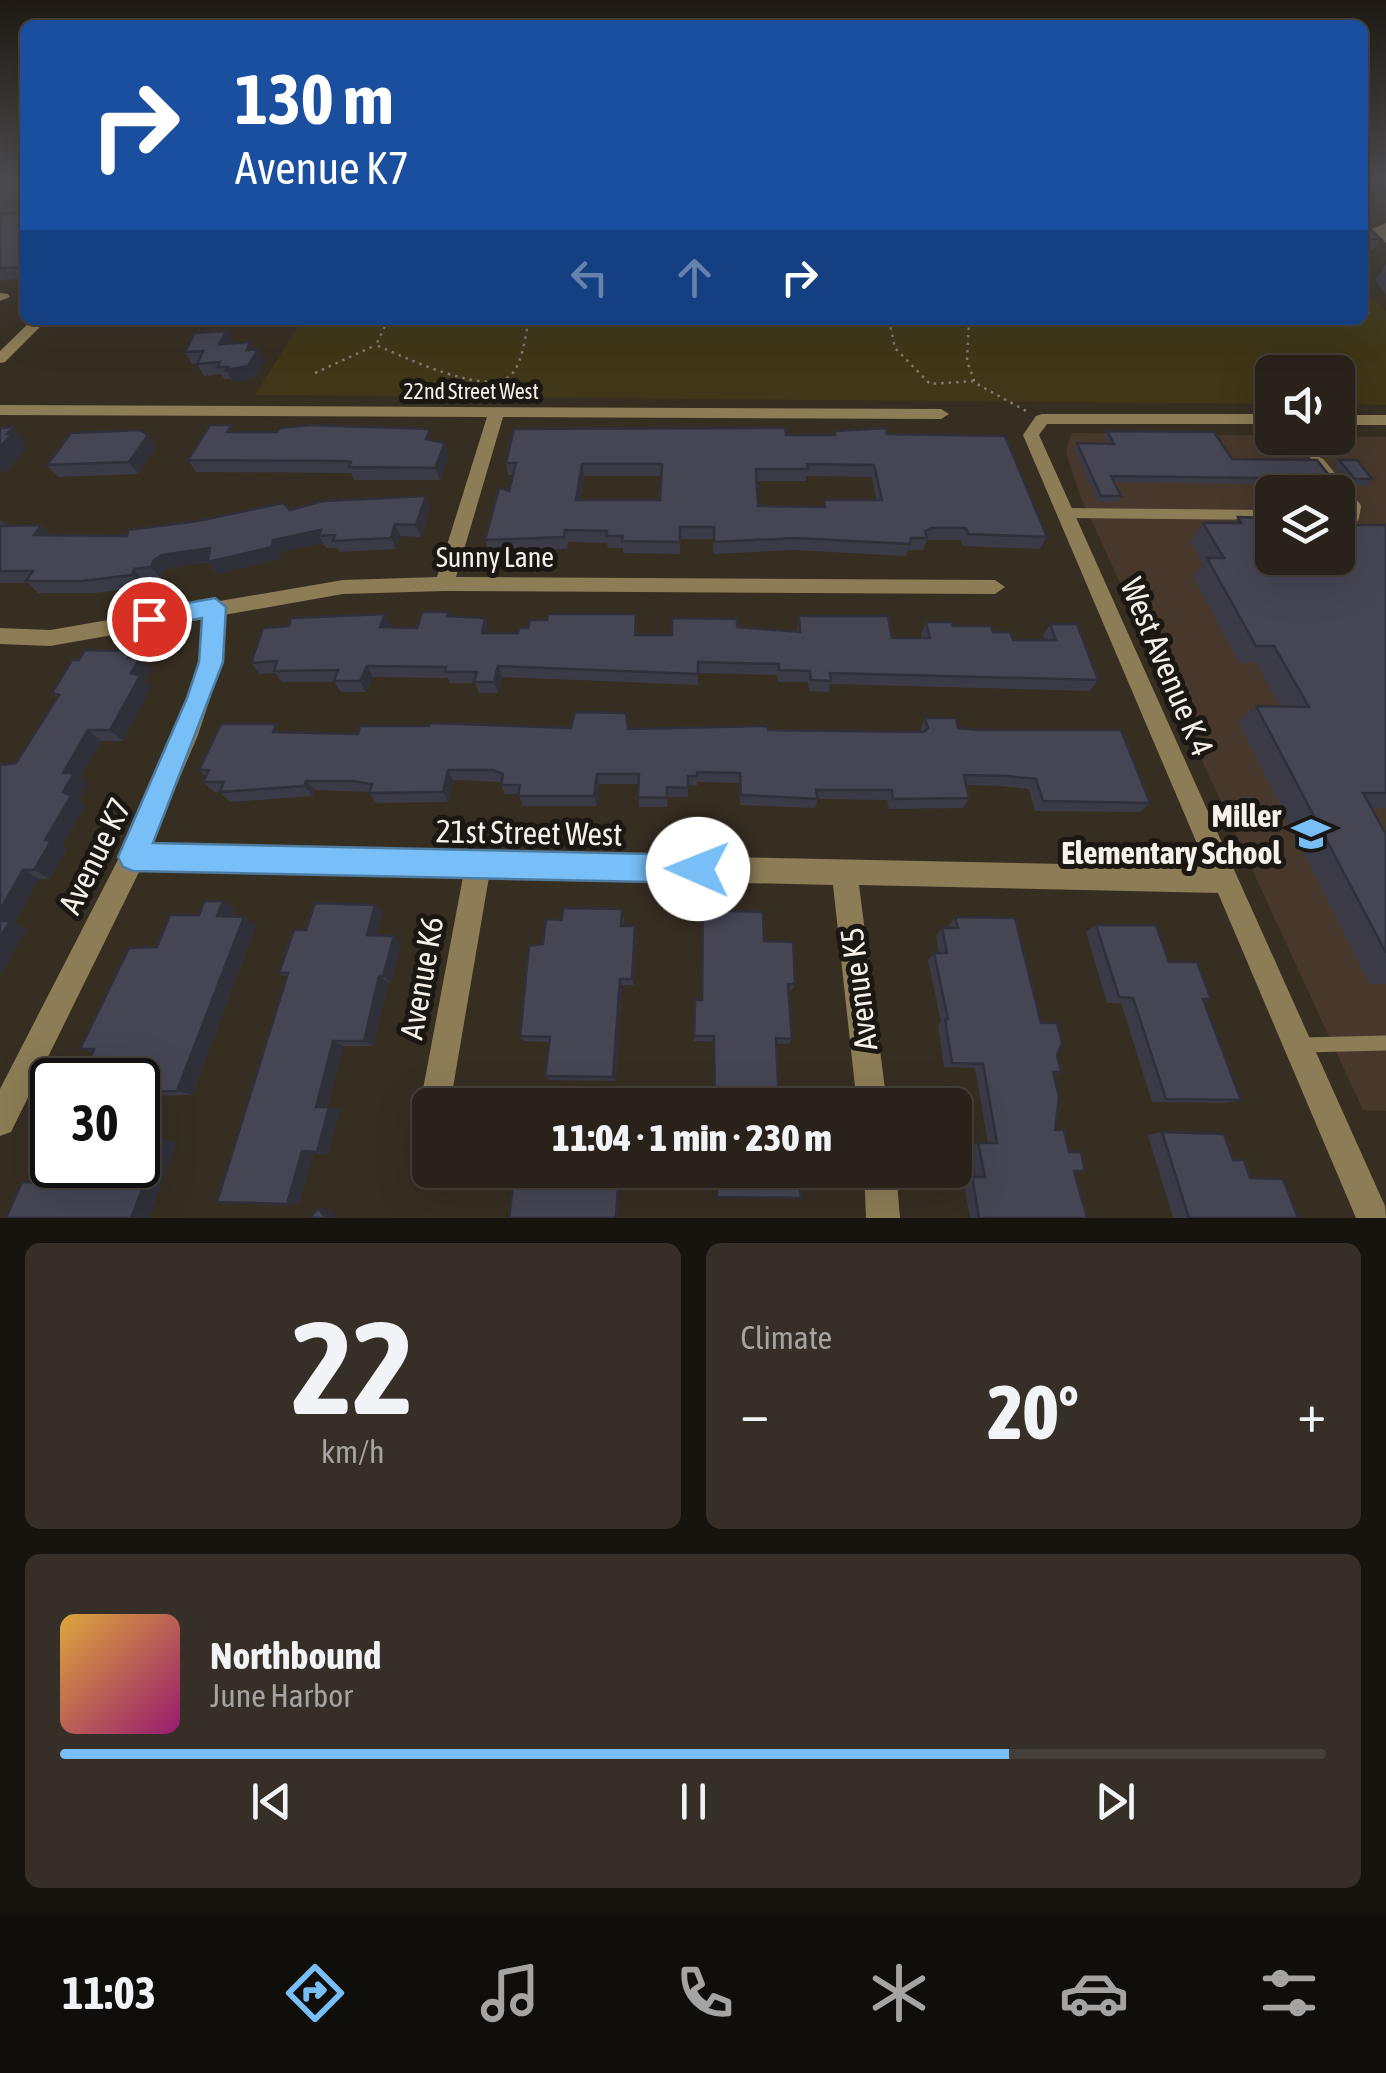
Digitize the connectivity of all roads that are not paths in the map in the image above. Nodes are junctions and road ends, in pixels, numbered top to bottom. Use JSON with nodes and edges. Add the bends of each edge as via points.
{"nodes":[{"id":1,"x":35,"y":325,"type":"edge"},
{"id":2,"x":0,"y":359,"type":"edge"},
{"id":3,"x":0,"y":410,"type":"edge"},
{"id":4,"x":496,"y":414,"type":"junction"},
{"id":5,"x":942,"y":414,"type":"dead end"},
{"id":6,"x":1255,"y":419,"type":"edge"},
{"id":7,"x":1355,"y":420,"type":"edge"},
{"id":8,"x":1386,"y":420,"type":"edge"},
{"id":9,"x":1312,"y":455,"type":"edge"},
{"id":10,"x":1329,"y":475,"type":"edge"},
{"id":11,"x":1065,"y":512,"type":"junction"},
{"id":12,"x":1255,"y":515,"type":"edge"},
{"id":13,"x":444,"y":584,"type":"junction"},
{"id":14,"x":995,"y":587,"type":"dead end"},
{"id":15,"x":215,"y":607,"type":"junction"},
{"id":16,"x":0,"y":636,"type":"edge"},
{"id":17,"x":133,"y":857,"type":"junction"},
{"id":18,"x":478,"y":864,"type":"junction"},
{"id":19,"x":845,"y":872,"type":"junction"},
{"id":20,"x":1224,"y":880,"type":"junction"},
{"id":21,"x":1386,"y":1043,"type":"edge"},
{"id":22,"x":1297,"y":1046,"type":"junction"},
{"id":23,"x":438,"y":1088,"type":"edge"},
{"id":24,"x":870,"y":1088,"type":"edge"},
{"id":25,"x":0,"y":1121,"type":"edge"},
{"id":26,"x":881,"y":1188,"type":"edge"},
{"id":27,"x":883,"y":1218,"type":"edge"},
{"id":28,"x":1372,"y":1218,"type":"edge"}],
"edges":[{"from":1,"to":2,"type":"street"},
{"from":3,"to":4,"type":"street","name":"22nd Street West"},
{"from":4,"to":5,"type":"street","name":"22nd Street West"},
{"from":4,"to":13,"type":"street"},
{"from":6,"to":11,"type":"street","name":"West Avenue K 4","via":[[1042,418],[1031,435]]},
{"from":7,"to":8,"type":"street"},
{"from":9,"to":10,"type":"lane"},
{"from":11,"to":12,"type":"lane"},
{"from":11,"to":20,"type":"street","name":"West Avenue K 4"},
{"from":13,"to":14,"type":"street","name":"Sunny Lane"},
{"from":13,"to":15,"type":"street","name":"Sunny Lane","via":[[343,587]]},
{"from":15,"to":16,"type":"street","name":"Sunny Lane","via":[[50,638]]},
{"from":15,"to":17,"type":"street","name":"Avenue K7","via":[[211,662]]},
{"from":17,"to":18,"type":"street","name":"21st Street West"},
{"from":17,"to":25,"type":"street","name":"Avenue K7"},
{"from":18,"to":19,"type":"street","name":"21st Street West"},
{"from":18,"to":23,"type":"street","name":"Avenue K6"},
{"from":19,"to":20,"type":"street","name":"21st Street West"},
{"from":19,"to":24,"type":"street","name":"Avenue K5"},
{"from":20,"to":22,"type":"street","name":"West Avenue K 4"},
{"from":21,"to":22,"type":"lane"},
{"from":22,"to":28,"type":"street","name":"West Avenue K 4"},
{"from":26,"to":27,"type":"street"}]}
